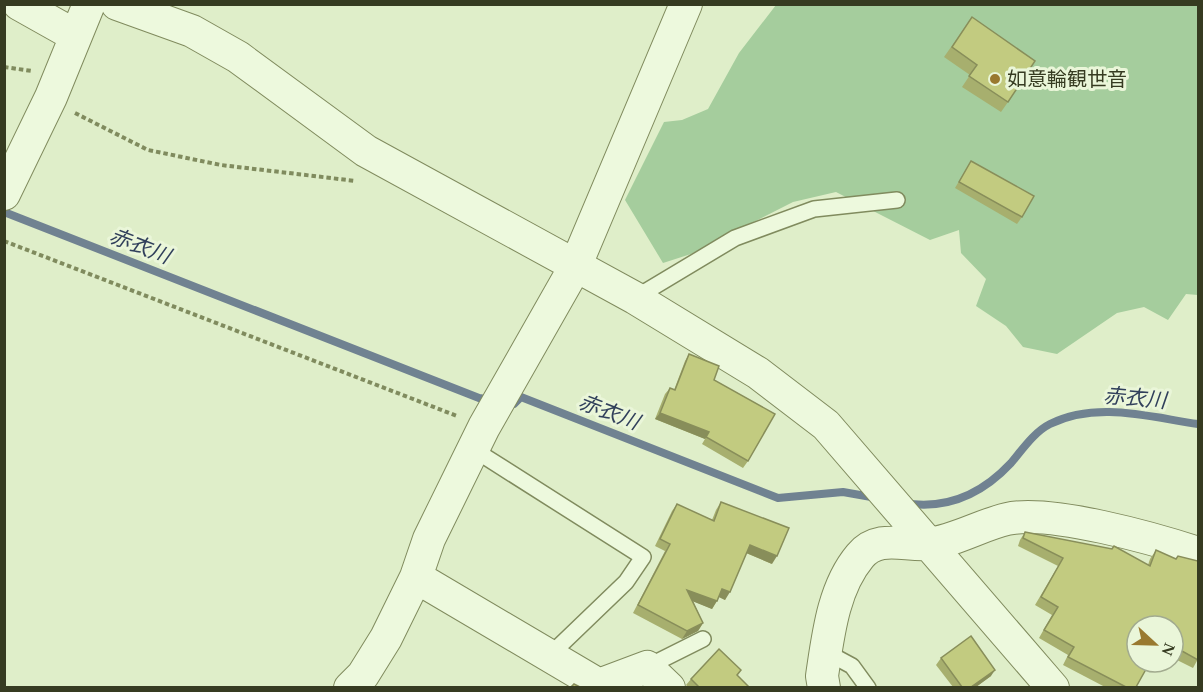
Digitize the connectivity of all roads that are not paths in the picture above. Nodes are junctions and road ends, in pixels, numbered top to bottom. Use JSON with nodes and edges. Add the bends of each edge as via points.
{"nodes":[{"id":1,"x":19,"y":4,"type":"edge"},
{"id":2,"x":89,"y":4,"type":"edge"},
{"id":3,"x":117,"y":4,"type":"edge"},
{"id":4,"x":686,"y":4,"type":"edge"},
{"id":5,"x":76,"y":36,"type":"junction"},
{"id":6,"x":4,"y":194,"type":"edge"},
{"id":7,"x":897,"y":200,"type":"dead end"},
{"id":8,"x":575,"y":267,"type":"junction"},
{"id":9,"x":635,"y":298,"type":"junction"},
{"id":10,"x":478,"y":438,"type":"junction"},
{"id":11,"x":929,"y":544,"type":"junction"},
{"id":12,"x":1198,"y":553,"type":"edge"},
{"id":13,"x":416,"y":577,"type":"junction"},
{"id":14,"x":703,"y":639,"type":"edge"},
{"id":15,"x":549,"y":656,"type":"junction"},
{"id":16,"x":820,"y":676,"type":"edge"},
{"id":17,"x":658,"y":677,"type":"edge"},
{"id":18,"x":350,"y":687,"type":"edge"},
{"id":19,"x":868,"y":687,"type":"edge"},
{"id":20,"x":1053,"y":687,"type":"edge"}],
"edges":[{"from":1,"to":5,"type":"street"},
{"from":2,"to":5,"type":"street"},
{"from":3,"to":8,"type":"street","via":[[192,31],[238,57],[366,151]]},
{"from":4,"to":8,"type":"street"},
{"from":5,"to":6,"type":"street"},
{"from":7,"to":9,"type":"lane","via":[[814,209],[735,238]]},
{"from":8,"to":9,"type":"street"},
{"from":8,"to":10,"type":"street"},
{"from":9,"to":11,"type":"street","via":[[758,373],[826,425]]},
{"from":10,"to":13,"type":"street","via":[[429,539]]},
{"from":10,"to":15,"type":"lane","via":[[643,557],[626,582]]},
{"from":11,"to":12,"type":"street","via":[[1023,516],[1064,520]]},
{"from":11,"to":16,"type":"street","via":[[878,542],[861,555],[835,608]]},
{"from":11,"to":20,"type":"street"},
{"from":13,"to":15,"type":"street"},
{"from":13,"to":18,"type":"street","via":[[386,638],[363,675]]},
{"from":14,"to":17,"type":"lane"},
{"from":15,"to":17,"type":"street","via":[[599,686]]},
{"from":16,"to":19,"type":"lane","via":[[852,666]]}]}
